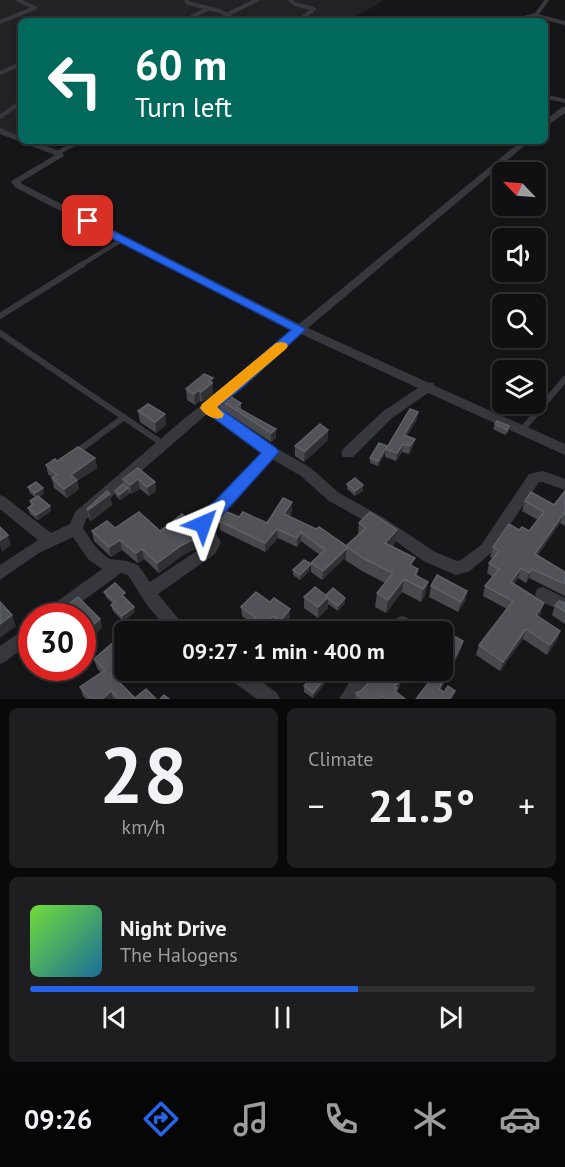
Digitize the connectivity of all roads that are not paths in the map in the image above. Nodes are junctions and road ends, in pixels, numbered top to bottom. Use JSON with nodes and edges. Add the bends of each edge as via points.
{"nodes":[{"id":1,"x":18,"y":0,"type":"edge"},
{"id":2,"x":186,"y":0,"type":"edge"},
{"id":3,"x":256,"y":0,"type":"edge"},
{"id":4,"x":290,"y":0,"type":"edge"},
{"id":5,"x":547,"y":0,"type":"edge"},
{"id":6,"x":209,"y":8,"type":"junction"},
{"id":7,"x":228,"y":14,"type":"junction"},
{"id":8,"x":534,"y":15,"type":"junction"},
{"id":9,"x":190,"y":18,"type":"edge"},
{"id":10,"x":234,"y":18,"type":"edge"},
{"id":11,"x":302,"y":18,"type":"edge"},
{"id":12,"x":523,"y":18,"type":"edge"},
{"id":13,"x":546,"y":18,"type":"edge"},
{"id":14,"x":548,"y":19,"type":"edge"},
{"id":15,"x":0,"y":22,"type":"edge"},
{"id":16,"x":565,"y":23,"type":"edge"},
{"id":17,"x":18,"y":65,"type":"edge"},
{"id":18,"x":0,"y":73,"type":"edge"},
{"id":19,"x":548,"y":97,"type":"edge"},
{"id":20,"x":565,"y":101,"type":"edge"},
{"id":21,"x":18,"y":104,"type":"edge"},
{"id":22,"x":565,"y":109,"type":"edge"},
{"id":23,"x":0,"y":117,"type":"edge"},
{"id":24,"x":548,"y":123,"type":"edge"},
{"id":25,"x":0,"y":131,"type":"edge"},
{"id":26,"x":18,"y":138,"type":"edge"},
{"id":27,"x":33,"y":144,"type":"edge"},
{"id":28,"x":74,"y":144,"type":"edge"},
{"id":29,"x":522,"y":144,"type":"edge"},
{"id":30,"x":57,"y":153,"type":"junction"},
{"id":31,"x":123,"y":239,"type":"junction"},
{"id":32,"x":0,"y":316,"type":"edge"},
{"id":33,"x":300,"y":329,"type":"junction"},
{"id":34,"x":0,"y":333,"type":"edge"},
{"id":35,"x":565,"y":379,"type":"edge"},
{"id":36,"x":429,"y":386,"type":"junction"},
{"id":37,"x":207,"y":408,"type":"junction"},
{"id":38,"x":124,"y":417,"type":"junction"},
{"id":39,"x":522,"y":429,"type":"junction"},
{"id":40,"x":164,"y":444,"type":"junction"},
{"id":41,"x":565,"y":450,"type":"edge"},
{"id":42,"x":78,"y":451,"type":"edge"},
{"id":43,"x":271,"y":452,"type":"junction"},
{"id":44,"x":348,"y":453,"type":"dead end"},
{"id":45,"x":565,"y":485,"type":"edge"},
{"id":46,"x":0,"y":501,"type":"edge"},
{"id":47,"x":76,"y":528,"type":"junction"},
{"id":48,"x":49,"y":540,"type":"junction"},
{"id":49,"x":117,"y":566,"type":"junction"},
{"id":50,"x":0,"y":573,"type":"edge"},
{"id":51,"x":148,"y":592,"type":"junction"},
{"id":52,"x":543,"y":594,"type":"dead end"},
{"id":53,"x":67,"y":603,"type":"edge"},
{"id":54,"x":565,"y":606,"type":"edge"},
{"id":55,"x":172,"y":621,"type":"edge"},
{"id":56,"x":18,"y":642,"type":"edge"},
{"id":57,"x":0,"y":656,"type":"edge"},
{"id":58,"x":246,"y":681,"type":"edge"},
{"id":59,"x":360,"y":681,"type":"edge"},
{"id":60,"x":271,"y":699,"type":"edge"},
{"id":61,"x":348,"y":699,"type":"edge"}],
"edges":[{"from":1,"to":15,"type":"lane","via":[[35,8]]},
{"from":2,"to":6,"type":"lane"},
{"from":3,"to":7,"type":"lane"},
{"from":4,"to":11,"type":"lane","via":[[314,9]]},
{"from":5,"to":8,"type":"lane"},
{"from":6,"to":7,"type":"lane"},
{"from":6,"to":9,"type":"lane"},
{"from":7,"to":10,"type":"lane"},
{"from":8,"to":12,"type":"lane"},
{"from":8,"to":13,"type":"lane"},
{"from":14,"to":16,"type":"lane"},
{"from":17,"to":18,"type":"lane"},
{"from":19,"to":20,"type":"lane"},
{"from":21,"to":23,"type":"lane"},
{"from":22,"to":24,"type":"street"},
{"from":25,"to":26,"type":"street"},
{"from":27,"to":30,"type":"street"},
{"from":28,"to":30,"type":"lane"},
{"from":29,"to":33,"type":"street"},
{"from":30,"to":31,"type":"street","via":[[58,158],[16,184]]},
{"from":31,"to":32,"type":"lane"},
{"from":31,"to":33,"type":"street"},
{"from":33,"to":36,"type":"street"},
{"from":33,"to":37,"type":"street"},
{"from":34,"to":38,"type":"lane"},
{"from":35,"to":39,"type":"lane"},
{"from":36,"to":39,"type":"street"},
{"from":36,"to":44,"type":"street","via":[[387,415]]},
{"from":37,"to":40,"type":"street"},
{"from":37,"to":43,"type":"street"},
{"from":38,"to":40,"type":"lane"},
{"from":38,"to":42,"type":"lane"},
{"from":39,"to":41,"type":"street"},
{"from":40,"to":47,"type":"street","via":[[88,508]]},
{"from":43,"to":45,"type":"street","via":[[306,472],[334,497],[430,557],[456,568],[465,566],[486,549],[534,478],[543,476]]},
{"from":43,"to":51,"type":"street","via":[[207,516],[203,524],[213,542],[210,550]]},
{"from":46,"to":48,"type":"street"},
{"from":47,"to":48,"type":"street"},
{"from":47,"to":49,"type":"street","via":[[96,557]]},
{"from":48,"to":50,"type":"street"},
{"from":49,"to":51,"type":"street","via":[[133,570]]},
{"from":49,"to":53,"type":"street"},
{"from":51,"to":55,"type":"street"},
{"from":52,"to":54,"type":"street"},
{"from":56,"to":57,"type":"street"},
{"from":58,"to":60,"type":"street"},
{"from":59,"to":61,"type":"street"}]}
